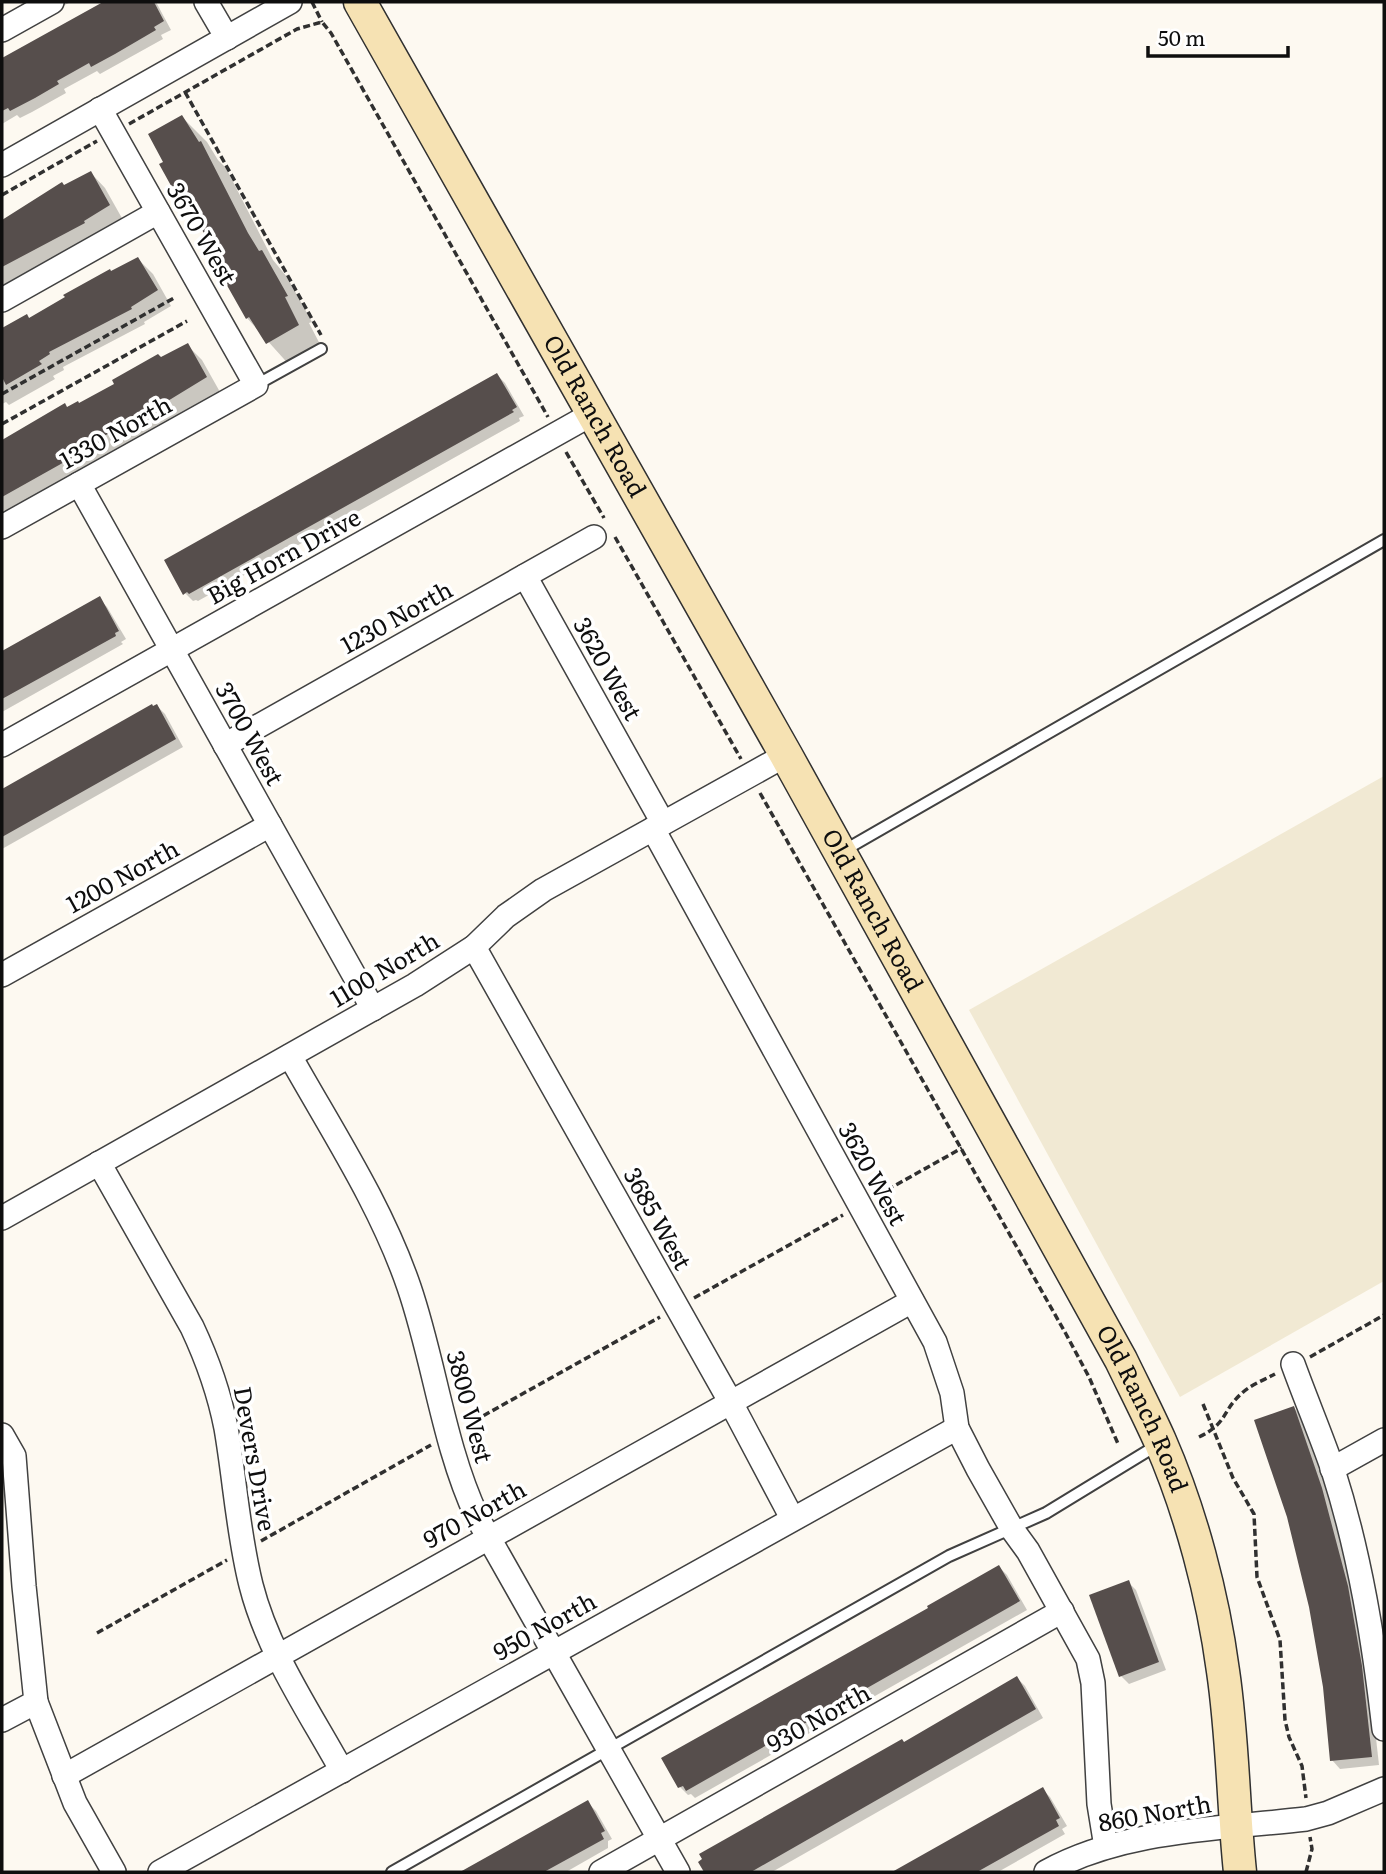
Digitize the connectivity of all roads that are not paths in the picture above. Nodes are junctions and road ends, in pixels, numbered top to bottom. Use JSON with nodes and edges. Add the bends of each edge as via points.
{"nodes":[{"id":1,"x":52,"y":2,"type":"edge"},
{"id":2,"x":206,"y":2,"type":"edge"},
{"id":3,"x":290,"y":2,"type":"edge"},
{"id":4,"x":360,"y":2,"type":"edge"},
{"id":5,"x":2,"y":30,"type":"edge"},
{"id":6,"x":227,"y":38,"type":"junction"},
{"id":7,"x":100,"y":109,"type":"junction"},
{"id":8,"x":2,"y":164,"type":"edge"},
{"id":9,"x":158,"y":212,"type":"junction"},
{"id":10,"x":2,"y":300,"type":"edge"},
{"id":11,"x":322,"y":344,"type":"road end"},
{"id":12,"x":256,"y":385,"type":"junction"},
{"id":13,"x":592,"y":414,"type":"junction"},
{"id":14,"x":79,"y":484,"type":"junction"},
{"id":15,"x":2,"y":527,"type":"edge"},
{"id":16,"x":605,"y":532,"type":"road end"},
{"id":17,"x":1384,"y":540,"type":"edge"},
{"id":18,"x":525,"y":576,"type":"junction"},
{"id":19,"x":172,"y":650,"type":"junction"},
{"id":20,"x":225,"y":745,"type":"junction"},
{"id":21,"x":2,"y":746,"type":"edge"},
{"id":22,"x":786,"y":755,"type":"junction"},
{"id":23,"x":270,"y":825,"type":"junction"},
{"id":24,"x":658,"y":826,"type":"junction"},
{"id":25,"x":840,"y":853,"type":"junction"},
{"id":26,"x":474,"y":947,"type":"junction"},
{"id":27,"x":2,"y":975,"type":"edge"},
{"id":28,"x":373,"y":1009,"type":"junction"},
{"id":29,"x":290,"y":1056,"type":"junction"},
{"id":30,"x":99,"y":1163,"type":"junction"},
{"id":31,"x":2,"y":1218,"type":"edge"},
{"id":32,"x":912,"y":1301,"type":"junction"},
{"id":33,"x":1293,"y":1365,"type":"road end"},
{"id":34,"x":730,"y":1401,"type":"junction"},
{"id":35,"x":957,"y":1428,"type":"junction"},
{"id":36,"x":2,"y":1435,"type":"edge"},
{"id":37,"x":1384,"y":1440,"type":"edge"},
{"id":38,"x":1161,"y":1443,"type":"junction"},
{"id":39,"x":1332,"y":1469,"type":"junction"},
{"id":40,"x":792,"y":1518,"type":"junction"},
{"id":41,"x":1012,"y":1529,"type":"junction"},
{"id":42,"x":489,"y":1537,"type":"junction"},
{"id":43,"x":13,"y":1589,"type":"edge"},
{"id":44,"x":1062,"y":1611,"type":"junction"},
{"id":45,"x":554,"y":1652,"type":"junction"},
{"id":46,"x":278,"y":1656,"type":"junction"},
{"id":47,"x":36,"y":1702,"type":"junction"},
{"id":48,"x":2,"y":1720,"type":"edge"},
{"id":49,"x":1384,"y":1729,"type":"edge"},
{"id":50,"x":609,"y":1750,"type":"junction"},
{"id":51,"x":342,"y":1771,"type":"junction"},
{"id":52,"x":64,"y":1776,"type":"junction"},
{"id":53,"x":1384,"y":1789,"type":"edge"},
{"id":54,"x":1236,"y":1827,"type":"junction"},
{"id":55,"x":659,"y":1839,"type":"junction"},
{"id":56,"x":1105,"y":1847,"type":"junction"},
{"id":57,"x":114,"y":1872,"type":"edge"},
{"id":58,"x":160,"y":1872,"type":"edge"},
{"id":59,"x":392,"y":1872,"type":"edge"},
{"id":60,"x":601,"y":1872,"type":"edge"},
{"id":61,"x":678,"y":1872,"type":"edge"},
{"id":62,"x":1046,"y":1872,"type":"edge"},
{"id":63,"x":1240,"y":1872,"type":"edge"}],
"edges":[{"from":1,"to":5,"type":"street"},
{"from":2,"to":6,"type":"street"},
{"from":3,"to":6,"type":"street"},
{"from":4,"to":13,"type":"street","name":"Old Ranch Road"},
{"from":6,"to":7,"type":"street"},
{"from":7,"to":8,"type":"street"},
{"from":7,"to":9,"type":"street","name":"3670 West"},
{"from":9,"to":10,"type":"street"},
{"from":9,"to":12,"type":"street","name":"3670 West"},
{"from":11,"to":12,"type":"lane"},
{"from":12,"to":14,"type":"street","name":"1330 North"},
{"from":13,"to":19,"type":"street","name":"Big Horn Drive"},
{"from":13,"to":22,"type":"street","name":"Old Ranch Road"},
{"from":14,"to":15,"type":"street","name":"1330 North"},
{"from":14,"to":19,"type":"street","name":"3700 West"},
{"from":16,"to":18,"type":"street","name":"1230 North"},
{"from":17,"to":25,"type":"lane"},
{"from":18,"to":20,"type":"street","name":"1230 North"},
{"from":18,"to":24,"type":"street","name":"3620 West"},
{"from":19,"to":20,"type":"street","name":"3700 West"},
{"from":19,"to":21,"type":"street","name":"Big Horn Drive"},
{"from":20,"to":23,"type":"street","name":"3700 West"},
{"from":22,"to":24,"type":"street","name":"1100 North"},
{"from":22,"to":25,"type":"street","name":"Old Ranch Road"},
{"from":23,"to":27,"type":"street","name":"1200 North"},
{"from":23,"to":28,"type":"street","name":"3700 West"},
{"from":24,"to":26,"type":"street","name":"1100 North","via":[[522,904]]},
{"from":24,"to":32,"type":"street","name":"3620 West"},
{"from":25,"to":38,"type":"street","name":"Old Ranch Road","via":[[1121,1360]]},
{"from":26,"to":28,"type":"street","name":"1100 North"},
{"from":26,"to":34,"type":"street","name":"3685 West"},
{"from":28,"to":29,"type":"street","name":"1100 North"},
{"from":29,"to":30,"type":"street","name":"1100 North"},
{"from":29,"to":42,"type":"street","name":"3800 West","via":[[400,1261],[457,1471]]},
{"from":30,"to":31,"type":"street","name":"1100 North"},
{"from":30,"to":46,"type":"street","name":"Devers Drive","via":[[192,1327],[213,1377],[226,1427],[251,1586]]},
{"from":32,"to":34,"type":"street","name":"970 North"},
{"from":32,"to":35,"type":"street","name":"3620 West","via":[[935,1342],[952,1393]]},
{"from":33,"to":39,"type":"street"},
{"from":34,"to":40,"type":"street","name":"3685 West"},
{"from":34,"to":42,"type":"street","name":"970 North"},
{"from":35,"to":40,"type":"street","name":"950 North"},
{"from":35,"to":41,"type":"street","name":"3620 West"},
{"from":36,"to":43,"type":"street","via":[[14,1456]]},
{"from":37,"to":39,"type":"street"},
{"from":38,"to":41,"type":"lane"},
{"from":38,"to":54,"type":"street","name":"Old Ranch Road","via":[[1213,1613],[1234,1767]]},
{"from":39,"to":49,"type":"street","via":[[1363,1589]]},
{"from":40,"to":45,"type":"street","name":"950 North"},
{"from":41,"to":44,"type":"street","name":"3620 West"},
{"from":41,"to":50,"type":"lane","via":[[942,1560]]},
{"from":42,"to":45,"type":"street","name":"3800 West"},
{"from":42,"to":46,"type":"street","name":"970 North"},
{"from":43,"to":47,"type":"street"},
{"from":44,"to":55,"type":"street","name":"930 North"},
{"from":44,"to":56,"type":"street","name":"3620 West","via":[[1091,1671]]},
{"from":45,"to":50,"type":"street","name":"3800 West"},
{"from":45,"to":51,"type":"street","name":"950 North"},
{"from":46,"to":51,"type":"street","name":"Devers Drive"},
{"from":46,"to":52,"type":"street","name":"970 North"},
{"from":47,"to":48,"type":"street"},
{"from":47,"to":52,"type":"street"},
{"from":50,"to":55,"type":"street","name":"3800 West"},
{"from":50,"to":59,"type":"lane"},
{"from":51,"to":58,"type":"street","name":"950 North"},
{"from":52,"to":57,"type":"street"},
{"from":53,"to":54,"type":"street","name":"860 North","via":[[1328,1813]]},
{"from":54,"to":56,"type":"street","name":"860 North","via":[[1147,1837]]},
{"from":54,"to":63,"type":"street","name":"Old Ranch Road"},
{"from":55,"to":60,"type":"street","name":"930 North"},
{"from":55,"to":61,"type":"street","name":"3800 West"},
{"from":56,"to":62,"type":"street","name":"860 North"}]}
